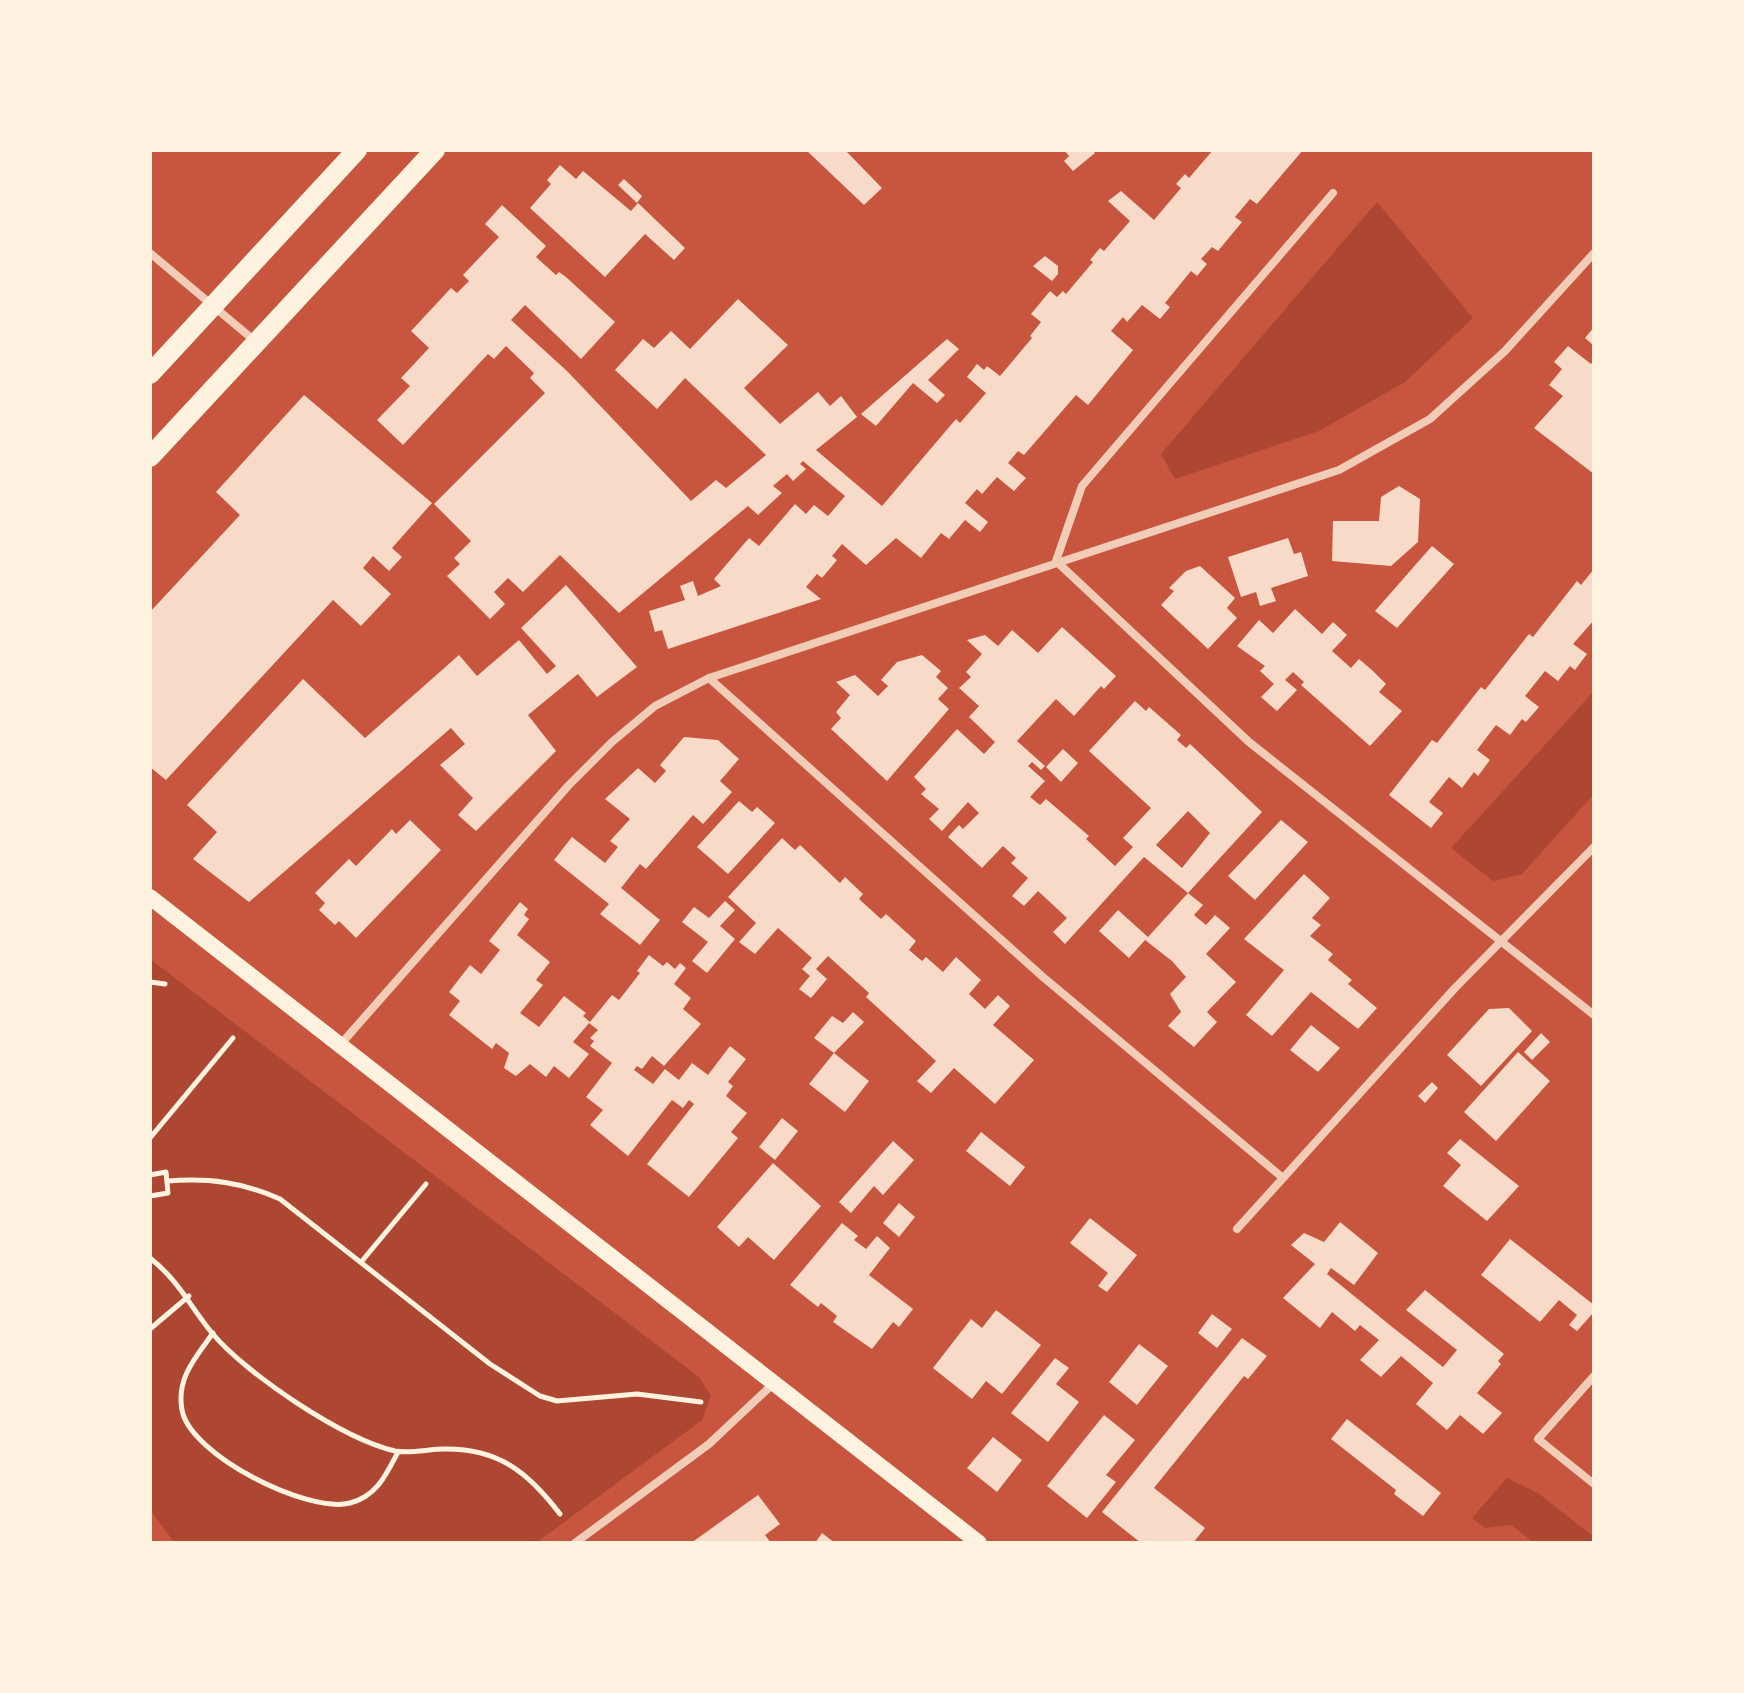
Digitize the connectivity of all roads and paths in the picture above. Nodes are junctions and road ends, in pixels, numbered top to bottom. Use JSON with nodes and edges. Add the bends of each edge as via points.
{"nodes":[{"id":1,"x":357,"y":150,"type":"edge"},
{"id":2,"x":435,"y":150,"type":"edge"},
{"id":3,"x":1333,"y":193,"type":"dead end"},
{"id":4,"x":150,"y":253,"type":"edge"},
{"id":5,"x":1594,"y":253,"type":"edge"},
{"id":6,"x":213,"y":306,"type":"junction"},
{"id":7,"x":257,"y":342,"type":"junction"},
{"id":8,"x":150,"y":374,"type":"edge"},
{"id":9,"x":150,"y":457,"type":"edge"},
{"id":10,"x":1056,"y":561,"type":"junction"},
{"id":11,"x":709,"y":678,"type":"junction"},
{"id":12,"x":1594,"y":847,"type":"edge"},
{"id":13,"x":150,"y":897,"type":"edge"},
{"id":14,"x":1502,"y":942,"type":"junction"},
{"id":15,"x":150,"y":982,"type":"edge"},
{"id":16,"x":165,"y":984,"type":"dead end"},
{"id":17,"x":1594,"y":1015,"type":"edge"},
{"id":18,"x":233,"y":1038,"type":"dead end"},
{"id":19,"x":340,"y":1045,"type":"junction"},
{"id":20,"x":150,"y":1138,"type":"edge"},
{"id":21,"x":150,"y":1175,"type":"edge"},
{"id":22,"x":1283,"y":1178,"type":"junction"},
{"id":23,"x":168,"y":1181,"type":"junction"},
{"id":24,"x":426,"y":1184,"type":"dead end"},
{"id":25,"x":150,"y":1196,"type":"edge"},
{"id":26,"x":1237,"y":1229,"type":"dead end"},
{"id":27,"x":150,"y":1258,"type":"edge"},
{"id":28,"x":362,"y":1261,"type":"junction"},
{"id":29,"x":189,"y":1296,"type":"junction"},
{"id":30,"x":150,"y":1329,"type":"edge"},
{"id":31,"x":213,"y":1333,"type":"junction"},
{"id":32,"x":1594,"y":1376,"type":"edge"},
{"id":33,"x":774,"y":1383,"type":"junction"},
{"id":34,"x":701,"y":1402,"type":"dead end"},
{"id":35,"x":398,"y":1452,"type":"junction"},
{"id":36,"x":1594,"y":1484,"type":"edge"},
{"id":37,"x":560,"y":1514,"type":"dead end"},
{"id":38,"x":575,"y":1543,"type":"edge"},
{"id":39,"x":979,"y":1543,"type":"edge"}],
"edges":[{"from":1,"to":6,"type":"main road"},
{"from":2,"to":7,"type":"main road"},
{"from":3,"to":10,"type":"street","via":[[1082,486]]},
{"from":4,"to":6,"type":"street"},
{"from":5,"to":10,"type":"street","via":[[1505,351],[1430,419],[1339,470]]},
{"from":6,"to":7,"type":"street"},
{"from":6,"to":8,"type":"main road"},
{"from":7,"to":9,"type":"main road"},
{"from":10,"to":11,"type":"street"},
{"from":10,"to":14,"type":"street","via":[[1249,742]]},
{"from":11,"to":19,"type":"street","via":[[655,706],[590,764]]},
{"from":11,"to":22,"type":"street","via":[[1043,977]]},
{"from":12,"to":14,"type":"street"},
{"from":13,"to":19,"type":"main road"},
{"from":14,"to":17,"type":"street"},
{"from":14,"to":22,"type":"street"},
{"from":15,"to":16,"type":"path"},
{"from":18,"to":20,"type":"path"},
{"from":19,"to":33,"type":"main road"},
{"from":21,"to":23,"type":"path","via":[[166,1172]]},
{"from":22,"to":26,"type":"street"},
{"from":23,"to":25,"type":"path","via":[[168,1193]]},
{"from":23,"to":28,"type":"path","via":[[210,1178],[254,1188],[280,1199]]},
{"from":24,"to":28,"type":"path"},
{"from":27,"to":29,"type":"path"},
{"from":28,"to":34,"type":"path","via":[[490,1364],[540,1396],[557,1401],[637,1394]]},
{"from":29,"to":30,"type":"path"},
{"from":29,"to":31,"type":"path"},
{"from":31,"to":35,"type":"path","via":[[259,1376],[353,1436]]},
{"from":31,"to":35,"type":"path","via":[[184,1375],[181,1395],[182,1413],[216,1454],[266,1485],[335,1506],[375,1491]]},
{"from":32,"to":36,"type":"street","via":[[1538,1439]]},
{"from":33,"to":38,"type":"street","via":[[709,1444]]},
{"from":33,"to":39,"type":"main road"},
{"from":35,"to":37,"type":"path","via":[[474,1450],[499,1456]]}]}
